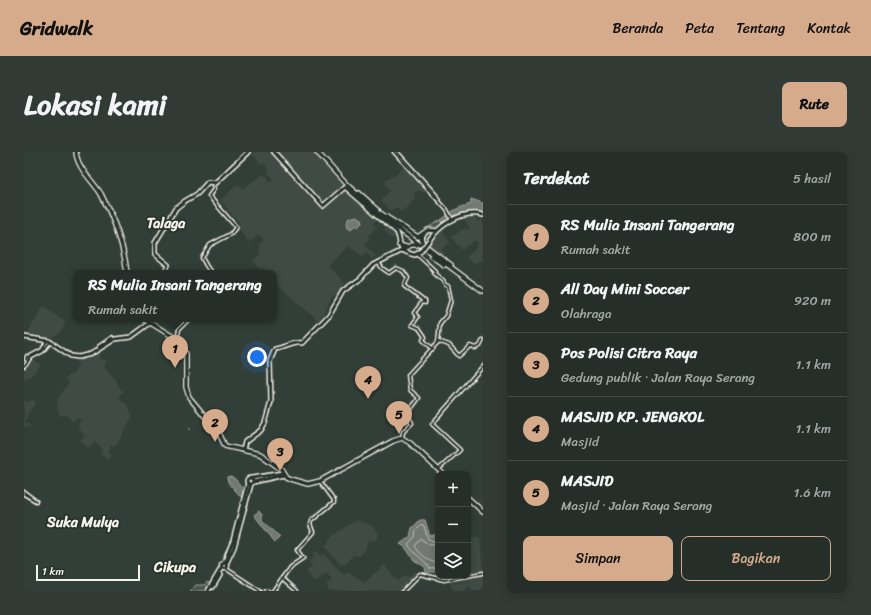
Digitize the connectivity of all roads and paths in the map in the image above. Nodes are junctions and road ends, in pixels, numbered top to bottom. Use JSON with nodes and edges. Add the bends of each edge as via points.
{"nodes":[{"id":1,"x":76,"y":152,"type":"edge"},
{"id":2,"x":248,"y":152,"type":"edge"},
{"id":3,"x":274,"y":152,"type":"edge"},
{"id":4,"x":318,"y":152,"type":"edge"},
{"id":5,"x":394,"y":152,"type":"edge"},
{"id":6,"x":397,"y":152,"type":"edge"},
{"id":7,"x":416,"y":175,"type":"junction"},
{"id":8,"x":215,"y":183,"type":"junction"},
{"id":9,"x":427,"y":188,"type":"junction"},
{"id":10,"x":447,"y":210,"type":"junction"},
{"id":11,"x":380,"y":212,"type":"junction"},
{"id":12,"x":483,"y":215,"type":"edge"},
{"id":13,"x":453,"y":218,"type":"junction"},
{"id":14,"x":397,"y":226,"type":"junction"},
{"id":15,"x":435,"y":232,"type":"junction"},
{"id":16,"x":406,"y":235,"type":"junction"},
{"id":17,"x":425,"y":243,"type":"junction"},
{"id":18,"x":398,"y":246,"type":"junction"},
{"id":19,"x":403,"y":250,"type":"junction"},
{"id":20,"x":418,"y":255,"type":"junction"},
{"id":21,"x":378,"y":262,"type":"junction"},
{"id":22,"x":450,"y":265,"type":"junction"},
{"id":23,"x":127,"y":270,"type":"edge"},
{"id":24,"x":166,"y":270,"type":"edge"},
{"id":25,"x":208,"y":270,"type":"edge"},
{"id":26,"x":455,"y":271,"type":"junction"},
{"id":27,"x":483,"y":290,"type":"edge"},
{"id":28,"x":148,"y":322,"type":"edge"},
{"id":29,"x":186,"y":322,"type":"edge"},
{"id":30,"x":24,"y":336,"type":"edge"},
{"id":31,"x":131,"y":336,"type":"junction"},
{"id":32,"x":177,"y":339,"type":"junction"},
{"id":33,"x":483,"y":340,"type":"edge"},
{"id":34,"x":49,"y":341,"type":"junction"},
{"id":35,"x":438,"y":341,"type":"junction"},
{"id":36,"x":433,"y":349,"type":"junction"},
{"id":37,"x":29,"y":358,"type":"junction"},
{"id":38,"x":24,"y":363,"type":"edge"},
{"id":39,"x":24,"y":366,"type":"edge"},
{"id":40,"x":483,"y":366,"type":"edge"},
{"id":41,"x":208,"y":421,"type":"junction"},
{"id":42,"x":402,"y":438,"type":"junction"},
{"id":43,"x":243,"y":450,"type":"junction"},
{"id":44,"x":438,"y":470,"type":"joint"},
{"id":45,"x":283,"y":472,"type":"junction"},
{"id":46,"x":320,"y":481,"type":"junction"},
{"id":47,"x":24,"y":493,"type":"edge"},
{"id":48,"x":35,"y":501,"type":"dead end"},
{"id":49,"x":471,"y":501,"type":"edge"},
{"id":50,"x":483,"y":512,"type":"edge"},
{"id":51,"x":225,"y":566,"type":"junction"},
{"id":52,"x":483,"y":573,"type":"edge"},
{"id":53,"x":282,"y":578,"type":"junction"},
{"id":54,"x":209,"y":591,"type":"edge"},
{"id":55,"x":260,"y":591,"type":"edge"},
{"id":56,"x":273,"y":591,"type":"edge"},
{"id":57,"x":297,"y":591,"type":"edge"},
{"id":58,"x":403,"y":591,"type":"edge"}],
"edges":[{"from":1,"to":23,"type":"highway","via":[[78,161],[99,191],[111,215]]},
{"from":2,"to":8,"type":"main road"},
{"from":3,"to":18,"type":"main road","via":[[323,206],[345,187],[396,232]]},
{"from":4,"to":11,"type":"highway"},
{"from":4,"to":16,"type":"highway","via":[[357,194]]},
{"from":5,"to":7,"type":"street"},
{"from":6,"to":7,"type":"street"},
{"from":7,"to":9,"type":"street"},
{"from":8,"to":24,"type":"main road","via":[[209,182],[196,195],[177,207],[156,242],[155,254],[169,266]]},
{"from":8,"to":25,"type":"street","via":[[209,196],[236,227],[231,234],[210,245],[202,258]]},
{"from":9,"to":10,"type":"street"},
{"from":9,"to":10,"type":"street"},
{"from":10,"to":13,"type":"street"},
{"from":11,"to":14,"type":"highway"},
{"from":11,"to":15,"type":"highway","via":[[418,237],[428,230]]},
{"from":12,"to":13,"type":"main road","via":[[472,212]]},
{"from":13,"to":15,"type":"main road"},
{"from":14,"to":17,"type":"highway"},
{"from":14,"to":22,"type":"highway"},
{"from":15,"to":17,"type":"main road"},
{"from":15,"to":17,"type":"highway","via":[[430,230],[425,233],[421,238]]},
{"from":16,"to":19,"type":"highway","via":[[410,242]]},
{"from":16,"to":26,"type":"highway"},
{"from":17,"to":20,"type":"main road","bridge":true},
{"from":17,"to":22,"type":"highway"},
{"from":18,"to":19,"type":"highway"},
{"from":18,"to":19,"type":"main road"},
{"from":19,"to":20,"type":"main road"},
{"from":19,"to":21,"type":"main road"},
{"from":19,"to":26,"type":"highway","via":[[415,244],[436,261]]},
{"from":20,"to":35,"type":"street","via":[[449,288],[451,300],[446,316],[439,326]]},
{"from":21,"to":36,"type":"street","via":[[389,273],[396,268],[404,271],[408,278],[404,286],[423,301],[414,314],[418,317],[412,325],[419,328],[425,337],[423,340]]},
{"from":21,"to":43,"type":"main road","via":[[343,291],[329,315],[302,343],[296,342],[283,348],[275,348],[270,360],[271,402],[265,423],[261,430],[245,442]]},
{"from":22,"to":27,"type":"highway"},
{"from":26,"to":27,"type":"highway"},
{"from":28,"to":31,"type":"main road"},
{"from":28,"to":32,"type":"highway"},
{"from":29,"to":32,"type":"street","via":[[179,329]]},
{"from":30,"to":31,"type":"main road","via":[[51,339],[75,355],[92,352],[114,337]]},
{"from":30,"to":34,"type":"main road"},
{"from":31,"to":34,"type":"main road","via":[[115,339],[94,353],[79,357],[71,356]]},
{"from":32,"to":41,"type":"highway","via":[[186,354],[186,391]]},
{"from":33,"to":35,"type":"street","via":[[480,346],[470,346],[459,356],[449,346]]},
{"from":34,"to":37,"type":"street","via":[[43,352]]},
{"from":35,"to":36,"type":"street"},
{"from":36,"to":42,"type":"street","via":[[408,374],[410,390],[419,398],[407,414],[412,423],[402,432]]},
{"from":37,"to":38,"type":"street"},
{"from":37,"to":39,"type":"street"},
{"from":40,"to":44,"type":"street","via":[[432,424],[460,450]]},
{"from":41,"to":43,"type":"highway","via":[[226,446]]},
{"from":41,"to":45,"type":"highway","via":[[219,434],[225,447],[259,454]]},
{"from":42,"to":44,"type":"highway"},
{"from":42,"to":46,"type":"highway"},
{"from":43,"to":45,"type":"highway","via":[[258,453]]},
{"from":45,"to":46,"type":"highway","via":[[290,480],[304,484]]},
{"from":45,"to":51,"type":"main road","via":[[252,481]]},
{"from":46,"to":53,"type":"street","via":[[334,501],[310,521],[313,532],[297,550],[303,558],[290,567]]},
{"from":47,"to":48,"type":"street"},
{"from":49,"to":50,"type":"highway"},
{"from":51,"to":54,"type":"main road"},
{"from":51,"to":55,"type":"street"},
{"from":52,"to":58,"type":"street","via":[[447,579],[420,574]]},
{"from":53,"to":56,"type":"street"},
{"from":53,"to":57,"type":"street"}]}
